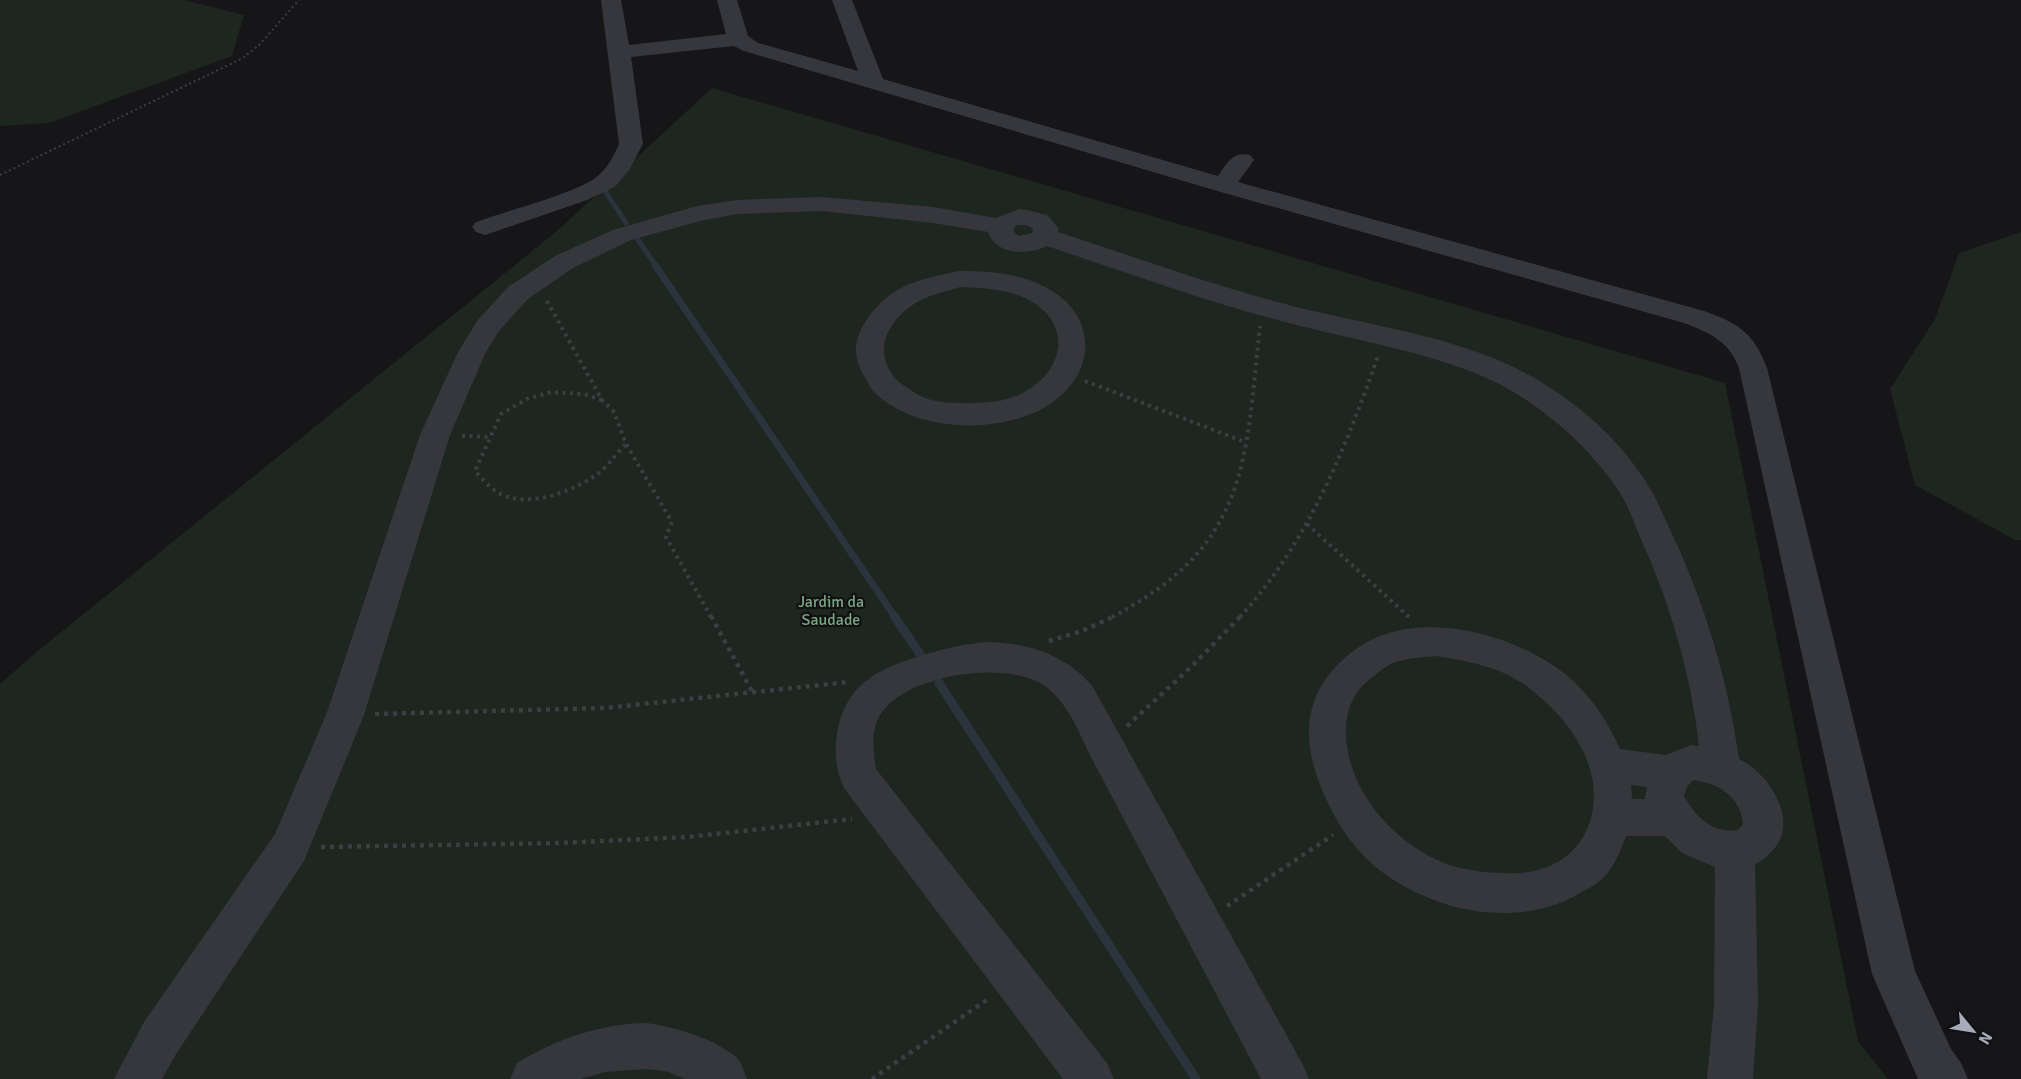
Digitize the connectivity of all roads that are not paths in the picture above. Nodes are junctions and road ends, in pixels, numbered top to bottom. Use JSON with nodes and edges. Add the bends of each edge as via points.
{"nodes":[{"id":1,"x":611,"y":0,"type":"edge"},
{"id":2,"x":727,"y":0,"type":"edge"},
{"id":3,"x":842,"y":0,"type":"edge"},
{"id":4,"x":738,"y":39,"type":"junction"},
{"id":5,"x":620,"y":52,"type":"junction"},
{"id":6,"x":873,"y":82,"type":"junction"},
{"id":7,"x":485,"y":227,"type":"dead end"},
{"id":8,"x":1021,"y":237,"type":"junction"},
{"id":9,"x":999,"y":281,"type":"junction"},
{"id":10,"x":1609,"y":765,"type":"junction"},
{"id":11,"x":1721,"y":768,"type":"junction"},
{"id":12,"x":1671,"y":773,"type":"junction"},
{"id":13,"x":1611,"y":817,"type":"junction"},
{"id":14,"x":1674,"y":819,"type":"junction"},
{"id":15,"x":1734,"y":851,"type":"junction"},
{"id":16,"x":137,"y":1079,"type":"edge"},
{"id":17,"x":533,"y":1079,"type":"edge"},
{"id":18,"x":724,"y":1079,"type":"edge"},
{"id":19,"x":1091,"y":1079,"type":"edge"},
{"id":20,"x":1286,"y":1079,"type":"edge"},
{"id":21,"x":1730,"y":1079,"type":"edge"},
{"id":22,"x":1945,"y":1079,"type":"edge"}],
"edges":[{"from":1,"to":5,"type":"street"},
{"from":2,"to":4,"type":"street"},
{"from":3,"to":6,"type":"street"},
{"from":4,"to":5,"type":"street"},
{"from":4,"to":6,"type":"street"},
{"from":5,"to":7,"type":"street","via":[[631,144],[621,165],[606,182],[588,191]]},
{"from":6,"to":22,"type":"street","via":[[1232,172],[1694,317],[1737,338],[1748,350],[1894,974]]},
{"from":8,"to":9,"type":"street"},
{"from":8,"to":11,"type":"street","via":[[1262,307],[1458,357],[1517,382],[1574,423],[1628,480],[1677,583],[1698,642],[1716,723]]},
{"from":8,"to":16,"type":"street","via":[[933,215],[822,204],[737,207],[622,235],[564,262],[518,293],[487,327],[471,354],[435,435],[345,715],[290,847],[160,1038]]},
{"from":9,"to":9,"type":"street","via":[[1035,292],[1066,319],[1073,337],[1073,355],[1065,373],[1050,390],[1001,412],[941,414],[914,406],[892,393],[877,377],[868,359],[868,340],[876,322],[890,306],[909,292],[933,284],[959,279]]},
{"from":10,"to":12,"type":"street"},
{"from":10,"to":13,"type":"street","via":[[1614,799]]},
{"from":10,"to":13,"type":"street","via":[[1594,732],[1571,702],[1541,676],[1508,657],[1472,646],[1437,641],[1404,645],[1375,655],[1352,672],[1335,695],[1327,723],[1327,754],[1337,787],[1356,819],[1386,850],[1423,874],[1464,890],[1511,895],[1553,887],[1587,866],[1607,836]]},
{"from":11,"to":12,"type":"street","via":[[1691,762]]},
{"from":11,"to":15,"type":"street","via":[[1749,789],[1764,816],[1764,831],[1758,840],[1748,848]]},
{"from":12,"to":14,"type":"street","via":[[1664,797]]},
{"from":13,"to":14,"type":"street"},
{"from":14,"to":15,"type":"street","via":[[1702,843]]},
{"from":15,"to":21,"type":"street","via":[[1736,1005]]},
{"from":17,"to":18,"type":"street","via":[[547,1069],[594,1051],[639,1045],[682,1053]]},
{"from":19,"to":20,"type":"street","via":[[858,776],[854,742],[859,720],[881,688],[894,681],[948,662],[1005,657],[1035,663],[1073,688],[1090,712],[1104,747]]}]}
